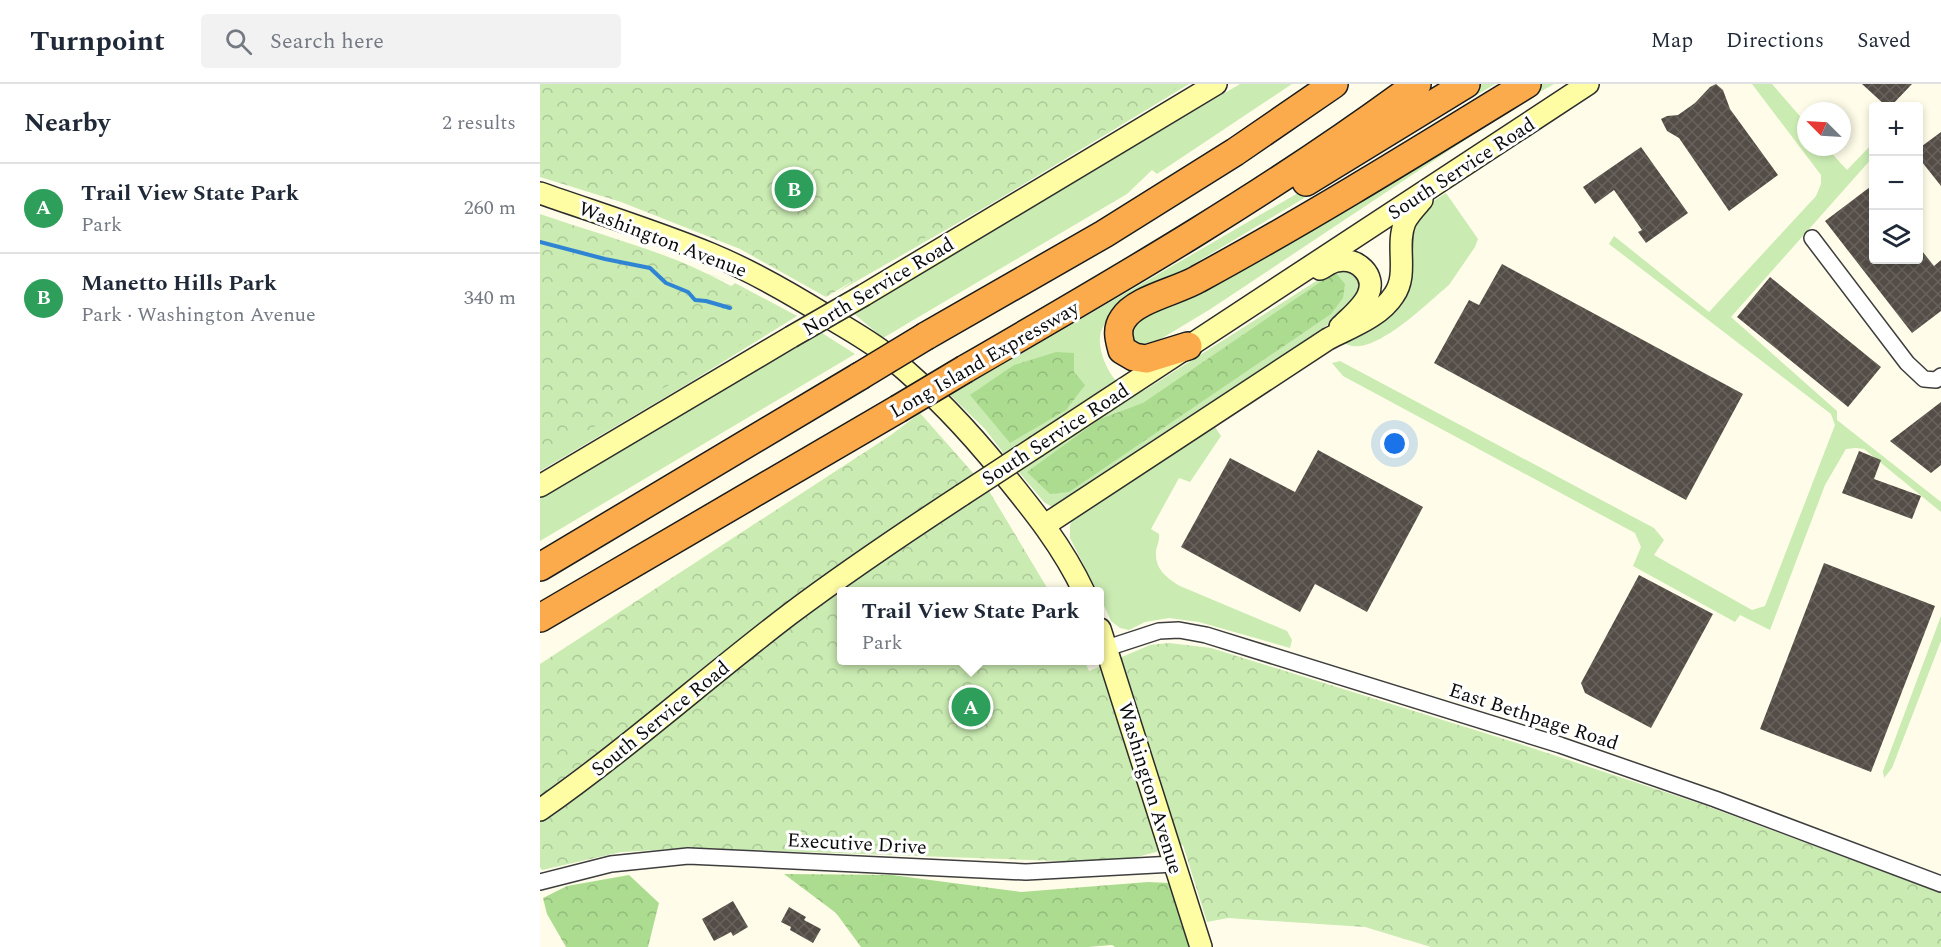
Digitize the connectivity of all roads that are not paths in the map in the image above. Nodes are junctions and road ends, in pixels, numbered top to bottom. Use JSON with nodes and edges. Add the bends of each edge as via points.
{"nodes":[{"id":1,"x":1216,"y":84,"type":"edge"},
{"id":2,"x":1334,"y":84,"type":"edge"},
{"id":3,"x":1417,"y":84,"type":"edge"},
{"id":4,"x":1466,"y":84,"type":"edge"},
{"id":5,"x":1527,"y":84,"type":"edge"},
{"id":6,"x":1587,"y":84,"type":"edge"},
{"id":7,"x":1442,"y":180,"type":"junction"},
{"id":8,"x":540,"y":193,"type":"edge"},
{"id":9,"x":1812,"y":238,"type":"dead end"},
{"id":10,"x":1126,"y":276,"type":"junction"},
{"id":11,"x":1238,"y":314,"type":"junction"},
{"id":12,"x":1328,"y":339,"type":"junction"},
{"id":13,"x":1188,"y":346,"type":"junction"},
{"id":14,"x":1941,"y":376,"type":"edge"},
{"id":15,"x":540,"y":486,"type":"edge"},
{"id":16,"x":1046,"y":525,"type":"junction"},
{"id":17,"x":540,"y":567,"type":"edge"},
{"id":18,"x":1082,"y":587,"type":"edge"},
{"id":19,"x":540,"y":618,"type":"edge"},
{"id":20,"x":1104,"y":638,"type":"edge"},
{"id":21,"x":1104,"y":641,"type":"edge"},
{"id":22,"x":540,"y":810,"type":"edge"},
{"id":23,"x":1174,"y":864,"type":"junction"},
{"id":24,"x":540,"y":882,"type":"edge"},
{"id":25,"x":1941,"y":884,"type":"edge"},
{"id":26,"x":1201,"y":947,"type":"edge"}],
"edges":[{"from":1,"to":15,"type":"main road","name":"North Service Road","bridge":true},
{"from":2,"to":17,"type":"highway","bridge":true,"via":[[1104,234]]},
{"from":3,"to":10,"type":"highway","name":"Long Island Expressway","via":[[1268,187]]},
{"from":4,"to":10,"type":"highway","via":[[1300,184]]},
{"from":5,"to":13,"type":"highway","via":[[1238,258],[1143,302],[1123,319],[1118,335],[1122,350],[1146,359]]},
{"from":6,"to":7,"type":"main road","name":"South Service Road"},
{"from":7,"to":11,"type":"main road","name":"South Service Road"},
{"from":7,"to":12,"type":"main road","via":[[1406,221],[1401,237],[1400,280],[1394,296],[1371,317]]},
{"from":8,"to":16,"type":"main road","name":"Washington Avenue","via":[[712,254],[797,297],[856,333],[891,358],[946,409]]},
{"from":9,"to":14,"type":"street","via":[[1907,363],[1924,379],[1936,380]]},
{"from":10,"to":19,"type":"highway","name":"Long Island Expressway","bridge":true},
{"from":11,"to":12,"type":"main road","via":[[1335,261],[1352,262],[1366,271],[1371,288]]},
{"from":11,"to":13,"type":"main road","name":"South Service Road"},
{"from":12,"to":16,"type":"main road"},
{"from":13,"to":22,"type":"main road","name":"South Service Road","bridge":true,"via":[[877,551],[789,614]]},
{"from":16,"to":18,"type":"main road","name":"Washington Avenue"},
{"from":20,"to":25,"type":"street","name":"East Bethpage Road","via":[[1179,630],[1206,635],[1560,745]]},
{"from":21,"to":23,"type":"main road","name":"Washington Avenue"},
{"from":23,"to":24,"type":"street","name":"Executive Drive","via":[[1026,872],[688,856],[611,864]]},
{"from":23,"to":26,"type":"main road","name":"Washington Avenue"}]}
